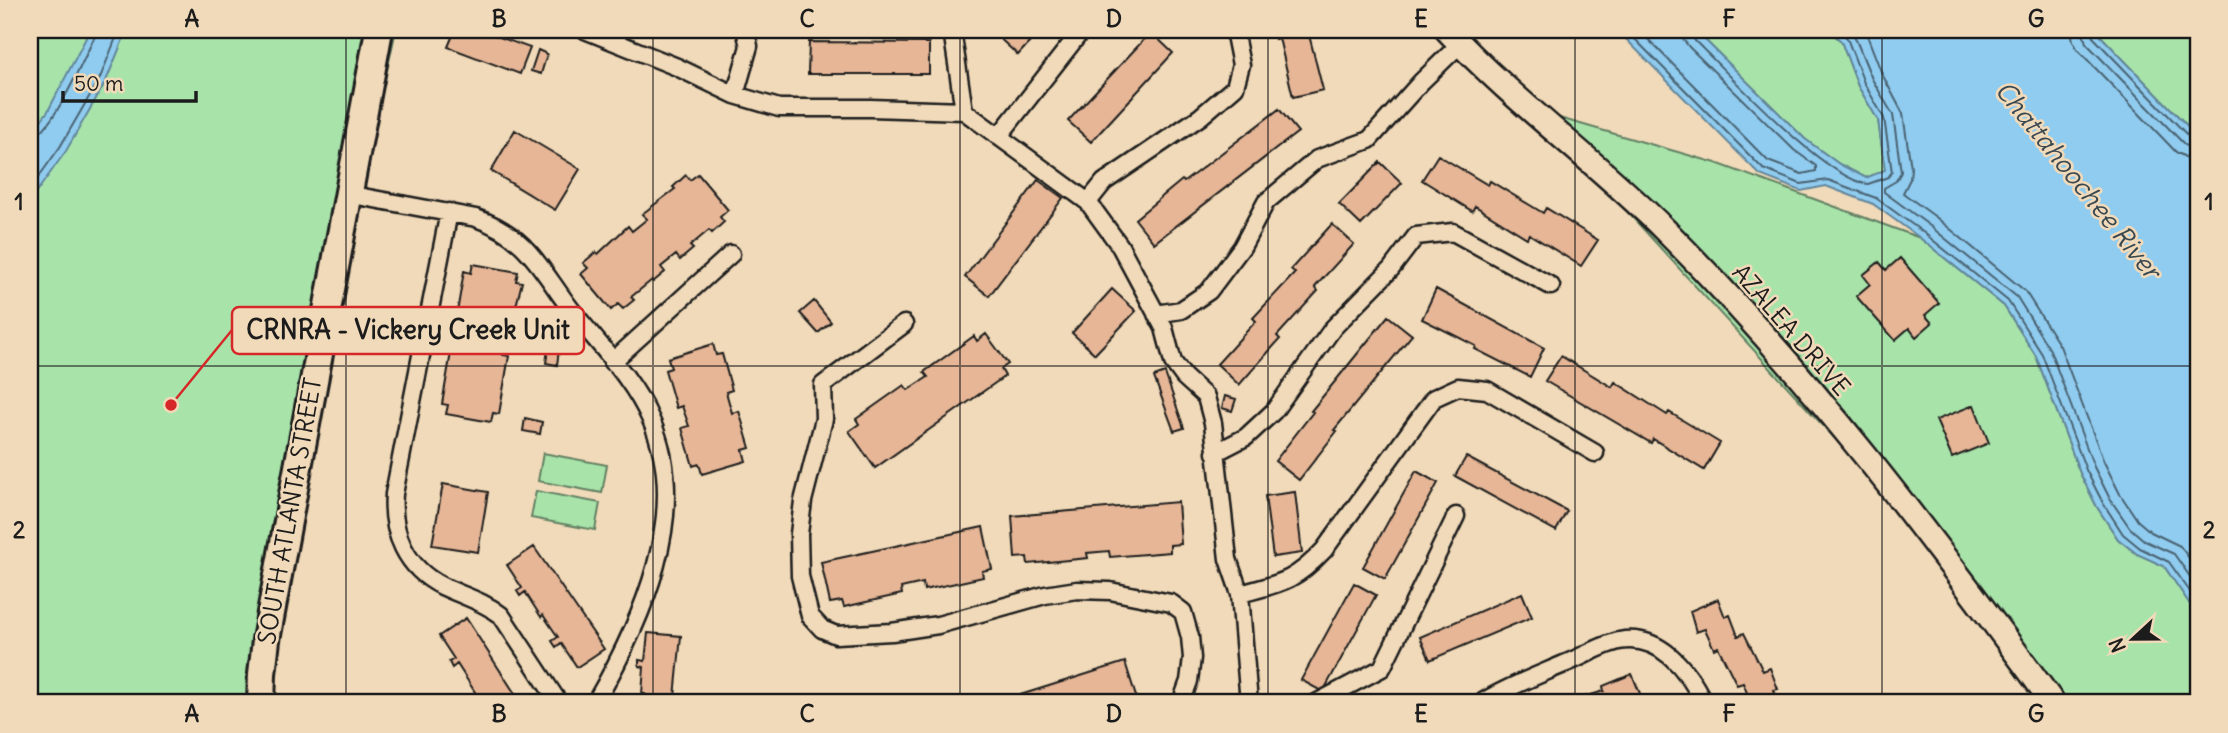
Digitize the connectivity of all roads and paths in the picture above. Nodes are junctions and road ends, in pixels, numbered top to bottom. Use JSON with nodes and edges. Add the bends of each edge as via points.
{"nodes":[{"id":1,"x":379,"y":30,"type":"edge"},
{"id":2,"x":585,"y":30,"type":"edge"},
{"id":3,"x":745,"y":30,"type":"edge"},
{"id":4,"x":952,"y":30,"type":"edge"},
{"id":5,"x":1082,"y":30,"type":"edge"},
{"id":6,"x":1234,"y":30,"type":"edge"},
{"id":7,"x":1453,"y":37,"type":"edge"},
{"id":8,"x":735,"y":95,"type":"junction"},
{"id":9,"x":964,"y":111,"type":"junction"},
{"id":10,"x":999,"y":136,"type":"junction"},
{"id":11,"x":347,"y":194,"type":"junction"},
{"id":12,"x":1088,"y":202,"type":"junction"},
{"id":13,"x":449,"y":212,"type":"junction"},
{"id":14,"x":731,"y":254,"type":"dead end"},
{"id":15,"x":1551,"y":286,"type":"dead end"},
{"id":16,"x":1156,"y":314,"type":"junction"},
{"id":17,"x":904,"y":324,"type":"dead end"},
{"id":18,"x":612,"y":362,"type":"junction"},
{"id":19,"x":1215,"y":453,"type":"junction"},
{"id":20,"x":1595,"y":453,"type":"dead end"},
{"id":21,"x":1456,"y":516,"type":"dead end"},
{"id":22,"x":1240,"y":594,"type":"junction"},
{"id":23,"x":261,"y":703,"type":"edge"},
{"id":24,"x":559,"y":703,"type":"edge"},
{"id":25,"x":595,"y":703,"type":"edge"},
{"id":26,"x":1181,"y":703,"type":"edge"},
{"id":27,"x":1250,"y":703,"type":"edge"},
{"id":28,"x":1316,"y":703,"type":"edge"},
{"id":29,"x":1481,"y":703,"type":"edge"},
{"id":30,"x":1704,"y":703,"type":"edge"},
{"id":31,"x":2053,"y":703,"type":"edge"}],
"edges":[{"from":1,"to":11,"type":"main road","name":"SOUTH ATLANTA STREET"},
{"from":2,"to":8,"type":"street"},
{"from":3,"to":8,"type":"street","via":[[749,46]]},
{"from":4,"to":9,"type":"street"},
{"from":5,"to":10,"type":"street"},
{"from":6,"to":12,"type":"street","via":[[1241,65],[1234,87],[1199,117],[1104,182]]},
{"from":7,"to":16,"type":"street","via":[[1421,82],[1369,140],[1317,159],[1266,202],[1242,247],[1209,291],[1181,310]]},
{"from":7,"to":31,"type":"street","name":"AZALEA DRIVE","via":[[1664,228],[1747,315],[1922,526]]},
{"from":8,"to":9,"type":"street","via":[[779,108]]},
{"from":9,"to":10,"type":"street"},
{"from":10,"to":12,"type":"street"},
{"from":11,"to":13,"type":"street"},
{"from":11,"to":23,"type":"main road","name":"SOUTH ATLANTA STREET","via":[[266,640]]},
{"from":12,"to":16,"type":"street","via":[[1120,246]]},
{"from":13,"to":18,"type":"street","via":[[495,224],[513,235]]},
{"from":13,"to":24,"type":"street","via":[[394,495],[395,529],[405,554],[424,574],[488,604],[501,615]]},
{"from":14,"to":18,"type":"street"},
{"from":15,"to":19,"type":"street","via":[[1453,232],[1416,236],[1333,328],[1274,411],[1246,437]]},
{"from":16,"to":19,"type":"street","via":[[1173,362],[1206,397]]},
{"from":17,"to":26,"type":"street","via":[[823,385],[824,419],[799,534],[800,576],[810,616],[836,635],[938,625],[1076,590],[1110,591],[1171,603],[1183,612],[1190,637],[1189,681]]},
{"from":18,"to":25,"type":"street","via":[[636,392],[662,450],[666,513],[633,629]]},
{"from":19,"to":22,"type":"street","via":[[1228,559]]},
{"from":20,"to":22,"type":"street","via":[[1487,390],[1458,387],[1434,398],[1304,571],[1281,583]]},
{"from":21,"to":28,"type":"street","via":[[1382,668]]},
{"from":22,"to":27,"type":"street"},
{"from":29,"to":30,"type":"street","via":[[1617,642],[1638,639],[1671,655]]}]}
